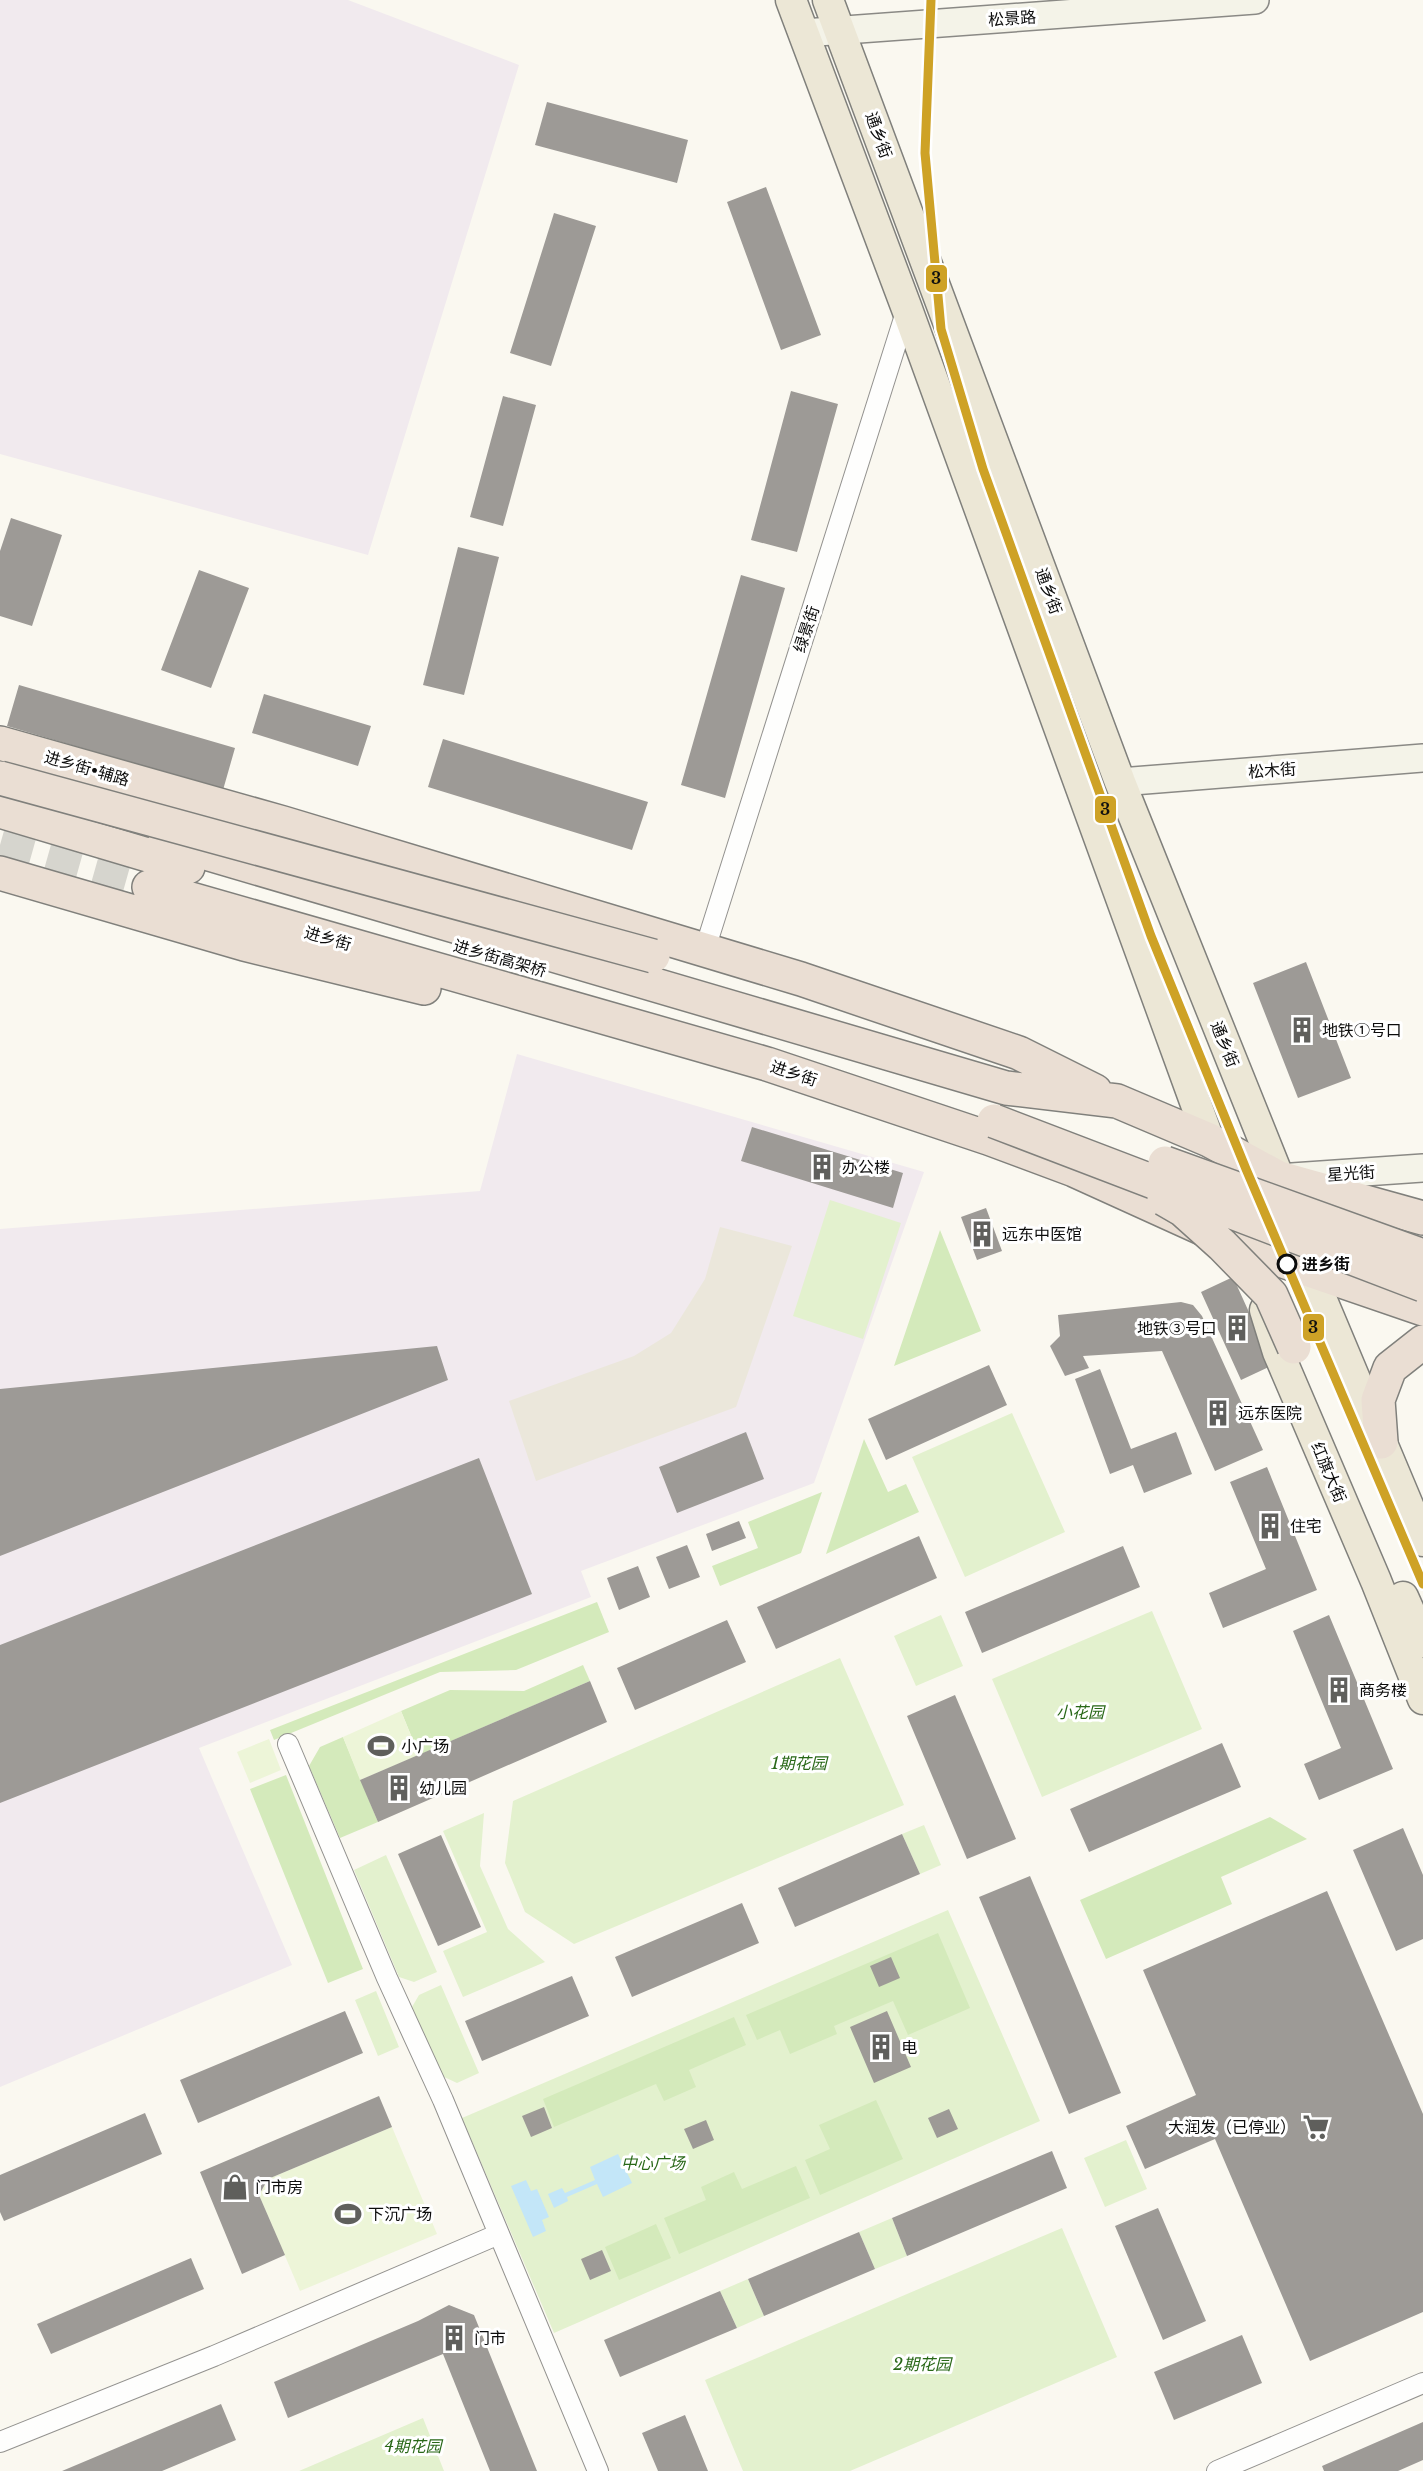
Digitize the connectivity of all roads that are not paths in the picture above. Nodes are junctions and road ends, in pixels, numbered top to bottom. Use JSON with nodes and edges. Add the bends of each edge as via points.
{"nodes":[{"id":1,"x":791,"y":0,"type":"edge"},
{"id":2,"x":828,"y":0,"type":"edge"},
{"id":3,"x":1256,"y":0,"type":"edge"},
{"id":4,"x":840,"y":30,"type":"junction"},
{"id":5,"x":804,"y":33,"type":"junction"},
{"id":6,"x":907,"y":309,"type":"junction"},
{"id":7,"x":0,"y":743,"type":"edge"},
{"id":8,"x":1423,"y":758,"type":"edge"},
{"id":9,"x":0,"y":778,"type":"edge"},
{"id":10,"x":1120,"y":782,"type":"junction"},
{"id":11,"x":0,"y":811,"type":"edge"},
{"id":12,"x":283,"y":823,"type":"junction"},
{"id":13,"x":0,"y":832,"type":"edge"},
{"id":14,"x":165,"y":842,"type":"tunnel mouth"},
{"id":15,"x":266,"y":871,"type":"junction"},
{"id":16,"x":0,"y":873,"type":"edge"},
{"id":17,"x":705,"y":949,"type":"junction"},
{"id":18,"x":984,"y":1043,"type":"junction"},
{"id":19,"x":1117,"y":1101,"type":"junction"},
{"id":20,"x":997,"y":1113,"type":"junction"},
{"id":21,"x":1209,"y":1140,"type":"junction"},
{"id":22,"x":1090,"y":1167,"type":"junction"},
{"id":23,"x":1423,"y":1168,"type":"edge"},
{"id":24,"x":1279,"y":1178,"type":"junction"},
{"id":25,"x":1423,"y":1218,"type":"edge"},
{"id":26,"x":1248,"y":1249,"type":"junction"},
{"id":27,"x":1423,"y":1256,"type":"edge"},
{"id":28,"x":1310,"y":1272,"type":"junction"},
{"id":29,"x":1423,"y":1285,"type":"edge"},
{"id":30,"x":1423,"y":1309,"type":"edge"},
{"id":31,"x":1423,"y":1342,"type":"edge"},
{"id":32,"x":1294,"y":1347,"type":"joint"},
{"id":33,"x":1381,"y":1442,"type":"junction"},
{"id":34,"x":1423,"y":1541,"type":"edge"},
{"id":35,"x":1423,"y":1642,"type":"edge"},
{"id":36,"x":1423,"y":1699,"type":"edge"},
{"id":37,"x":288,"y":1744,"type":"dead end"},
{"id":38,"x":499,"y":2234,"type":"junction"},
{"id":39,"x":1423,"y":2382,"type":"edge"},
{"id":40,"x":0,"y":2442,"type":"edge"},
{"id":41,"x":598,"y":2471,"type":"edge"},
{"id":42,"x":1217,"y":2471,"type":"edge"}],
"edges":[{"from":1,"to":5,"type":"main road"},
{"from":2,"to":4,"type":"main road","name":"通乡街"},
{"from":3,"to":4,"type":"main road","name":"松景路"},
{"from":4,"to":5,"type":"main road","name":"松景路"},
{"from":4,"to":10,"type":"main road","name":"通乡街"},
{"from":5,"to":6,"type":"main road"},
{"from":6,"to":17,"type":"street","name":"绿景街"},
{"from":6,"to":21,"type":"main road"},
{"from":7,"to":12,"type":"highway","name":"进乡街•辅路"},
{"from":8,"to":10,"type":"main road","name":"松木街"},
{"from":9,"to":18,"type":"highway","bridge":true,"via":[[825,1006]]},
{"from":10,"to":24,"type":"main road","name":"通乡街"},
{"from":11,"to":20,"type":"highway","name":"进乡街高架桥"},
{"from":12,"to":15,"type":"highway"},
{"from":12,"to":17,"type":"highway","name":"进乡街•辅路"},
{"from":13,"to":20,"type":"highway","name":"进乡街高架桥"},
{"from":14,"to":15,"type":"highway"},
{"from":15,"to":19,"type":"highway","via":[[1006,1088]]},
{"from":16,"to":22,"type":"highway","name":"进乡街","via":[[145,900],[767,1064]]},
{"from":17,"to":18,"type":"highway","name":"进乡街•辅路"},
{"from":18,"to":19,"type":"highway","via":[[1018,1053]]},
{"from":19,"to":21,"type":"highway"},
{"from":20,"to":22,"type":"highway","name":"进乡街","bridge":true},
{"from":20,"to":27,"type":"highway","bridge":true},
{"from":21,"to":24,"type":"highway"},
{"from":21,"to":26,"type":"highway","name":"红旗大街"},
{"from":22,"to":26,"type":"highway","name":"进乡街"},
{"from":22,"to":29,"type":"highway","name":"进乡街","bridge":true},
{"from":22,"to":32,"type":"highway","bridge":true,"via":[[1183,1210],[1271,1295]]},
{"from":23,"to":24,"type":"main road","name":"星光街"},
{"from":24,"to":25,"type":"highway"},
{"from":24,"to":28,"type":"highway"},
{"from":26,"to":28,"type":"highway","name":"进乡街"},
{"from":26,"to":36,"type":"main road","name":"红旗大街","via":[[1278,1352]]},
{"from":28,"to":30,"type":"highway","name":"进乡街"},
{"from":28,"to":33,"type":"main road"},
{"from":31,"to":33,"type":"highway","via":[[1390,1368],[1378,1400]]},
{"from":32,"to":35,"type":"main road"},
{"from":33,"to":34,"type":"main road"},
{"from":37,"to":38,"type":"street"},
{"from":38,"to":40,"type":"street"},
{"from":38,"to":41,"type":"street"},
{"from":39,"to":42,"type":"street"}]}
